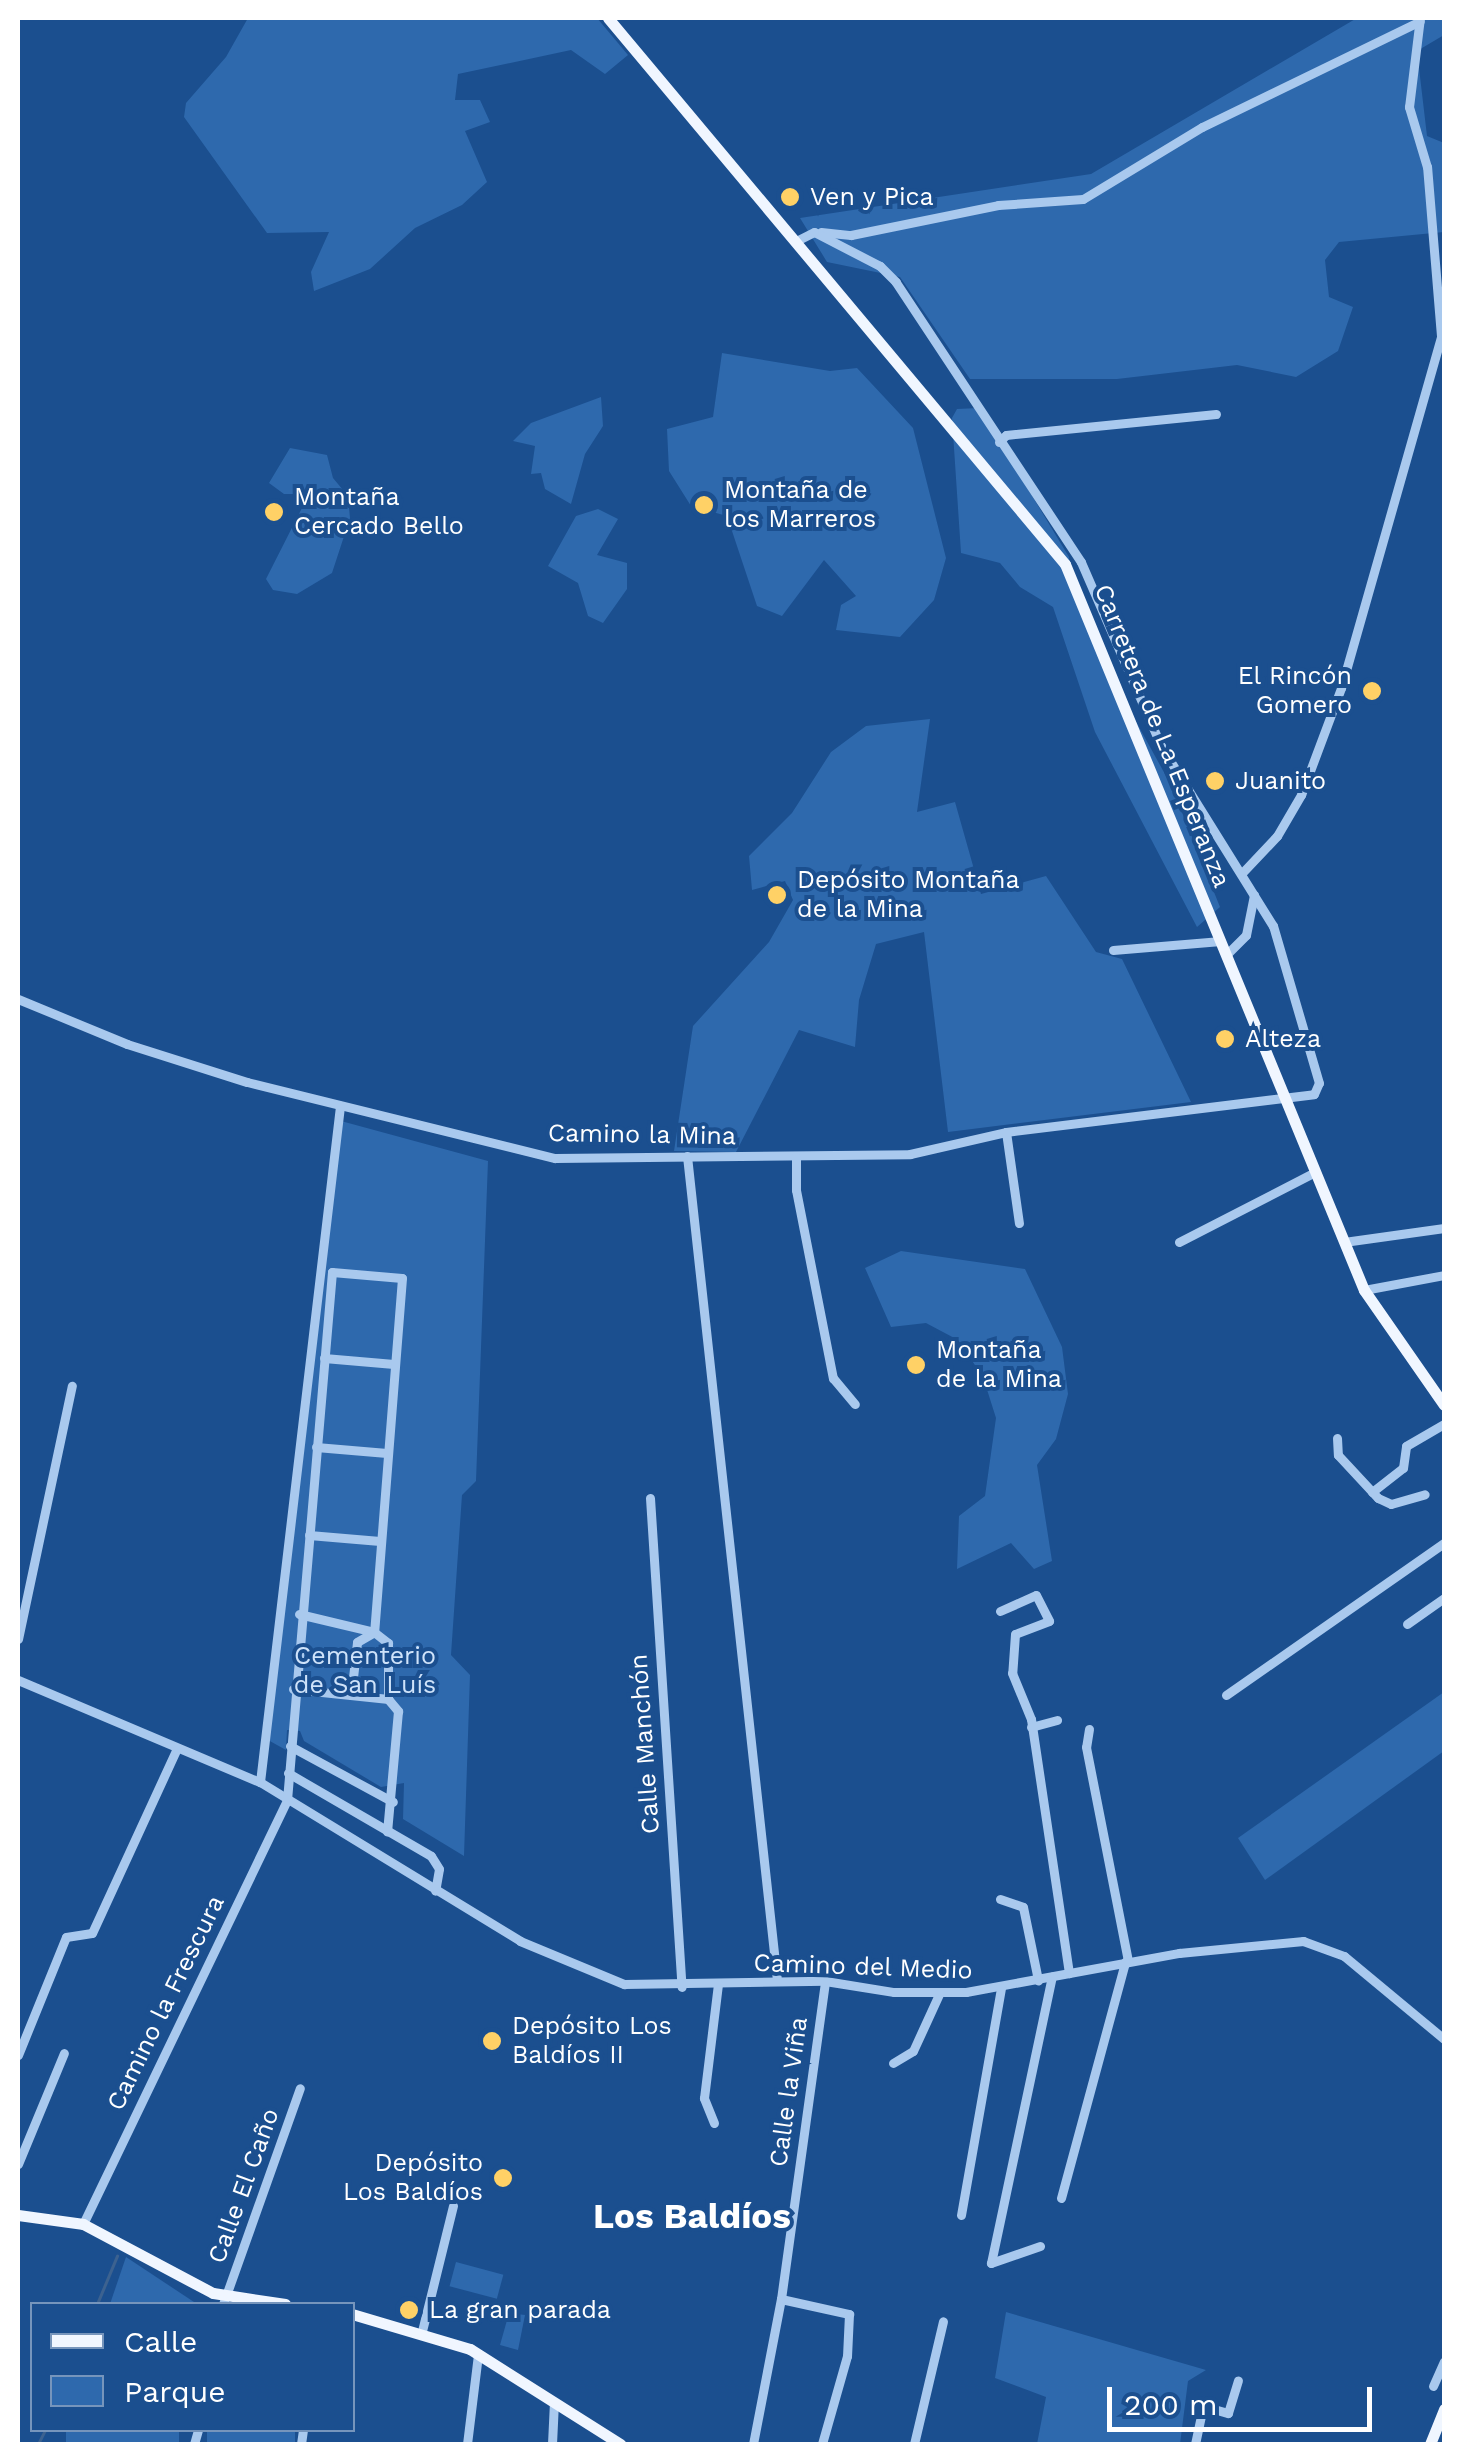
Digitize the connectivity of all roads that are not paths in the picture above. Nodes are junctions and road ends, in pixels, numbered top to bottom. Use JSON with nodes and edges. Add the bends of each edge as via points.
{"nodes":[{"id":1,"x":608,"y":18,"type":"edge"},
{"id":2,"x":1420,"y":19,"type":"edge"},
{"id":3,"x":814,"y":232,"type":"junction"},
{"id":4,"x":796,"y":241,"type":"junction"},
{"id":5,"x":1216,"y":414,"type":"dead end"},
{"id":6,"x":999,"y":442,"type":"junction"},
{"id":7,"x":1242,"y":873,"type":"junction"},
{"id":8,"x":1254,"y":896,"type":"junction"},
{"id":9,"x":1220,"y":941,"type":"junction"},
{"id":10,"x":1113,"y":950,"type":"dead end"},
{"id":11,"x":1226,"y":955,"type":"junction"},
{"id":12,"x":18,"y":999,"type":"edge"},
{"id":13,"x":1285,"y":1097,"type":"junction"},
{"id":14,"x":340,"y":1106,"type":"junction"},
{"id":15,"x":1006,"y":1132,"type":"junction"},
{"id":16,"x":686,"y":1156,"type":"junction"},
{"id":17,"x":796,"y":1157,"type":"junction"},
{"id":18,"x":1315,"y":1172,"type":"junction"},
{"id":19,"x":1019,"y":1223,"type":"dead end"},
{"id":20,"x":1444,"y":1228,"type":"edge"},
{"id":21,"x":1179,"y":1242,"type":"dead end"},
{"id":22,"x":1344,"y":1242,"type":"junction"},
{"id":23,"x":1444,"y":1275,"type":"edge"},
{"id":24,"x":1364,"y":1290,"type":"junction"},
{"id":25,"x":324,"y":1358,"type":"junction"},
{"id":26,"x":394,"y":1364,"type":"junction"},
{"id":27,"x":72,"y":1386,"type":"dead end"},
{"id":28,"x":855,"y":1404,"type":"dead end"},
{"id":29,"x":1444,"y":1405,"type":"edge"},
{"id":30,"x":1444,"y":1424,"type":"edge"},
{"id":31,"x":1337,"y":1438,"type":"dead end"},
{"id":32,"x":316,"y":1447,"type":"junction"},
{"id":33,"x":387,"y":1453,"type":"junction"},
{"id":34,"x":1372,"y":1492,"type":"junction"},
{"id":35,"x":1425,"y":1494,"type":"dead end"},
{"id":36,"x":650,"y":1498,"type":"dead end"},
{"id":37,"x":309,"y":1535,"type":"junction"},
{"id":38,"x":380,"y":1541,"type":"junction"},
{"id":39,"x":1444,"y":1542,"type":"edge"},
{"id":40,"x":1444,"y":1598,"type":"edge"},
{"id":41,"x":1000,"y":1611,"type":"dead end"},
{"id":42,"x":298,"y":1614,"type":"junction"},
{"id":43,"x":1408,"y":1624,"type":"dead end"},
{"id":44,"x":374,"y":1632,"type":"junction"},
{"id":45,"x":18,"y":1639,"type":"edge"},
{"id":46,"x":18,"y":1680,"type":"edge"},
{"id":47,"x":293,"y":1689,"type":"junction"},
{"id":48,"x":351,"y":1695,"type":"junction"},
{"id":49,"x":1226,"y":1695,"type":"dead end"},
{"id":50,"x":388,"y":1698,"type":"junction"},
{"id":51,"x":1057,"y":1720,"type":"dead end"},
{"id":52,"x":1031,"y":1727,"type":"junction"},
{"id":53,"x":1089,"y":1728,"type":"dead end"},
{"id":54,"x":290,"y":1746,"type":"junction"},
{"id":55,"x":176,"y":1750,"type":"junction"},
{"id":56,"x":288,"y":1773,"type":"junction"},
{"id":57,"x":260,"y":1782,"type":"junction"},
{"id":58,"x":287,"y":1800,"type":"junction"},
{"id":59,"x":393,"y":1802,"type":"junction"},
{"id":60,"x":387,"y":1832,"type":"junction"},
{"id":61,"x":434,"y":1891,"type":"junction"},
{"id":62,"x":1000,"y":1899,"type":"dead end"},
{"id":63,"x":1126,"y":1962,"type":"junction"},
{"id":64,"x":1069,"y":1973,"type":"junction"},
{"id":65,"x":1052,"y":1976,"type":"junction"},
{"id":66,"x":777,"y":1980,"type":"junction"},
{"id":67,"x":825,"y":1980,"type":"junction"},
{"id":68,"x":1038,"y":1980,"type":"junction"},
{"id":69,"x":718,"y":1984,"type":"junction"},
{"id":70,"x":682,"y":1987,"type":"junction"},
{"id":71,"x":1001,"y":1988,"type":"junction"},
{"id":72,"x":940,"y":1992,"type":"junction"},
{"id":73,"x":1444,"y":2039,"type":"edge"},
{"id":74,"x":64,"y":2053,"type":"dead end"},
{"id":75,"x":18,"y":2055,"type":"edge"},
{"id":76,"x":893,"y":2064,"type":"dead end"},
{"id":77,"x":300,"y":2088,"type":"dead end"},
{"id":78,"x":714,"y":2123,"type":"dead end"},
{"id":79,"x":18,"y":2164,"type":"edge"},
{"id":80,"x":1060,"y":2198,"type":"dead end"},
{"id":81,"x":454,"y":2206,"type":"dead end"},
{"id":82,"x":18,"y":2215,"type":"edge"},
{"id":83,"x":961,"y":2215,"type":"dead end"},
{"id":84,"x":83,"y":2224,"type":"junction"},
{"id":85,"x":1040,"y":2246,"type":"dead end"},
{"id":86,"x":781,"y":2298,"type":"junction"},
{"id":87,"x":224,"y":2301,"type":"edge"},
{"id":88,"x":355,"y":2315,"type":"edge"},
{"id":89,"x":943,"y":2320,"type":"dead end"},
{"id":90,"x":422,"y":2331,"type":"junction"},
{"id":91,"x":478,"y":2354,"type":"junction"},
{"id":92,"x":1444,"y":2361,"type":"edge"},
{"id":93,"x":1238,"y":2381,"type":"dead end"},
{"id":94,"x":1433,"y":2386,"type":"dead end"},
{"id":95,"x":554,"y":2402,"type":"junction"},
{"id":96,"x":1444,"y":2409,"type":"edge"},
{"id":97,"x":467,"y":2444,"type":"edge"},
{"id":98,"x":552,"y":2444,"type":"edge"},
{"id":99,"x":620,"y":2444,"type":"edge"},
{"id":100,"x":753,"y":2444,"type":"edge"},
{"id":101,"x":822,"y":2444,"type":"edge"},
{"id":102,"x":914,"y":2444,"type":"edge"},
{"id":103,"x":1195,"y":2444,"type":"edge"},
{"id":104,"x":1430,"y":2444,"type":"edge"}],
"edges":[{"from":1,"to":4,"type":"main road","name":"Carretera de La Esperanza"},
{"from":2,"to":3,"type":"street","via":[[1202,127],[1083,199],[998,205],[851,235]]},
{"from":2,"to":7,"type":"street","via":[[1409,106],[1427,167],[1441,336],[1341,688],[1301,796]]},
{"from":3,"to":4,"type":"street"},
{"from":3,"to":6,"type":"street","via":[[880,266],[896,282]]},
{"from":4,"to":9,"type":"main road","name":"Carretera de La Esperanza","via":[[1066,564]]},
{"from":5,"to":6,"type":"street","via":[[1006,435]]},
{"from":6,"to":7,"type":"street","via":[[1081,562],[1161,746]]},
{"from":7,"to":8,"type":"street"},
{"from":8,"to":11,"type":"street","via":[[1246,935]]},
{"from":8,"to":13,"type":"street","via":[[1283,951],[1319,1083],[1314,1094]]},
{"from":9,"to":10,"type":"street"},
{"from":9,"to":11,"type":"main road","name":"Carretera de La Esperanza"},
{"from":11,"to":13,"type":"main road","name":"Carretera de La Esperanza"},
{"from":12,"to":14,"type":"street","name":"Camino la Mina","via":[[129,1045]]},
{"from":13,"to":15,"type":"street","name":"Camino la Mina"},
{"from":13,"to":18,"type":"main road","name":"Carretera de La Esperanza"},
{"from":14,"to":16,"type":"street","name":"Camino la Mina","via":[[555,1158]]},
{"from":14,"to":57,"type":"street"},
{"from":15,"to":17,"type":"street","name":"Camino la Mina","via":[[910,1154]]},
{"from":15,"to":19,"type":"street"},
{"from":16,"to":17,"type":"street","name":"Camino la Mina"},
{"from":16,"to":66,"type":"street"},
{"from":17,"to":28,"type":"street","via":[[796,1190],[833,1378]]},
{"from":18,"to":21,"type":"street"},
{"from":18,"to":22,"type":"main road","name":"Carretera de La Esperanza"},
{"from":20,"to":22,"type":"street"},
{"from":22,"to":24,"type":"main road","name":"Carretera de La Esperanza"},
{"from":23,"to":24,"type":"street"},
{"from":24,"to":29,"type":"main road","name":"Carretera de La Esperanza"},
{"from":25,"to":26,"type":"street"},
{"from":25,"to":26,"type":"street","via":[[332,1272],[402,1278]]},
{"from":25,"to":32,"type":"street"},
{"from":26,"to":33,"type":"street"},
{"from":27,"to":45,"type":"street"},
{"from":30,"to":34,"type":"street","via":[[1406,1446],[1403,1468]]},
{"from":31,"to":34,"type":"street","via":[[1338,1455]]},
{"from":32,"to":33,"type":"street"},
{"from":32,"to":37,"type":"street"},
{"from":33,"to":38,"type":"street"},
{"from":34,"to":35,"type":"street","via":[[1391,1504]]},
{"from":36,"to":70,"type":"street","name":"Calle Manchón"},
{"from":37,"to":38,"type":"street"},
{"from":37,"to":42,"type":"street"},
{"from":38,"to":44,"type":"street"},
{"from":39,"to":49,"type":"street"},
{"from":40,"to":43,"type":"street"},
{"from":41,"to":52,"type":"street","via":[[1036,1594],[1050,1621],[1012,1640],[1013,1678]]},
{"from":42,"to":44,"type":"street"},
{"from":42,"to":47,"type":"street"},
{"from":44,"to":48,"type":"street","via":[[357,1642]]},
{"from":44,"to":50,"type":"street","via":[[391,1651]]},
{"from":46,"to":55,"type":"street","name":"Camino del Medio","via":[[96,1708]]},
{"from":47,"to":48,"type":"street"},
{"from":47,"to":54,"type":"street"},
{"from":48,"to":50,"type":"street"},
{"from":50,"to":59,"type":"street","via":[[398,1711]]},
{"from":51,"to":52,"type":"street"},
{"from":52,"to":64,"type":"street"},
{"from":53,"to":63,"type":"street","via":[[1086,1747]]},
{"from":54,"to":56,"type":"street"},
{"from":54,"to":59,"type":"street"},
{"from":55,"to":57,"type":"street","name":"Camino del Medio"},
{"from":55,"to":75,"type":"street","via":[[92,1933],[66,1937]]},
{"from":56,"to":58,"type":"street"},
{"from":56,"to":60,"type":"street"},
{"from":57,"to":58,"type":"street","name":"Camino del Medio"},
{"from":58,"to":61,"type":"street","name":"Camino del Medio"},
{"from":58,"to":84,"type":"street","name":"Camino la Frescura"},
{"from":59,"to":60,"type":"street"},
{"from":60,"to":61,"type":"street","via":[[436,1862]]},
{"from":61,"to":70,"type":"street","name":"Camino del Medio","via":[[520,1941],[608,1979],[644,1988]]},
{"from":62,"to":68,"type":"street","via":[[1024,1906]]},
{"from":63,"to":64,"type":"street","name":"Camino del Medio"},
{"from":63,"to":73,"type":"street","name":"Camino del Medio","via":[[1259,1942],[1322,1944]]},
{"from":63,"to":80,"type":"street"},
{"from":64,"to":65,"type":"street","name":"Camino del Medio"},
{"from":65,"to":68,"type":"street","name":"Camino del Medio"},
{"from":65,"to":85,"type":"street","via":[[991,2264]]},
{"from":66,"to":67,"type":"street","name":"Camino del Medio"},
{"from":66,"to":69,"type":"street","name":"Camino del Medio"},
{"from":67,"to":72,"type":"street","name":"Camino del Medio"},
{"from":67,"to":86,"type":"street","name":"Calle la Viña"},
{"from":68,"to":71,"type":"street","name":"Camino del Medio"},
{"from":69,"to":70,"type":"street","name":"Camino del Medio"},
{"from":69,"to":78,"type":"street","via":[[704,2098]]},
{"from":71,"to":72,"type":"street","name":"Camino del Medio"},
{"from":71,"to":83,"type":"street"},
{"from":72,"to":76,"type":"street","via":[[913,2050]]},
{"from":74,"to":79,"type":"street"},
{"from":77,"to":87,"type":"street","name":"Calle El Caño"},
{"from":81,"to":90,"type":"street"},
{"from":82,"to":84,"type":"main road"},
{"from":84,"to":87,"type":"main road"},
{"from":86,"to":100,"type":"street","name":"Calle la Viña"},
{"from":86,"to":101,"type":"street","via":[[850,2314],[847,2356]]},
{"from":88,"to":90,"type":"main road"},
{"from":89,"to":102,"type":"street"},
{"from":90,"to":91,"type":"main road"},
{"from":91,"to":95,"type":"main road"},
{"from":91,"to":97,"type":"street"},
{"from":92,"to":94,"type":"street"},
{"from":93,"to":103,"type":"street","via":[[1228,2413],[1203,2406]]},
{"from":95,"to":98,"type":"street"},
{"from":95,"to":99,"type":"main road"},
{"from":96,"to":104,"type":"main road"}]}
